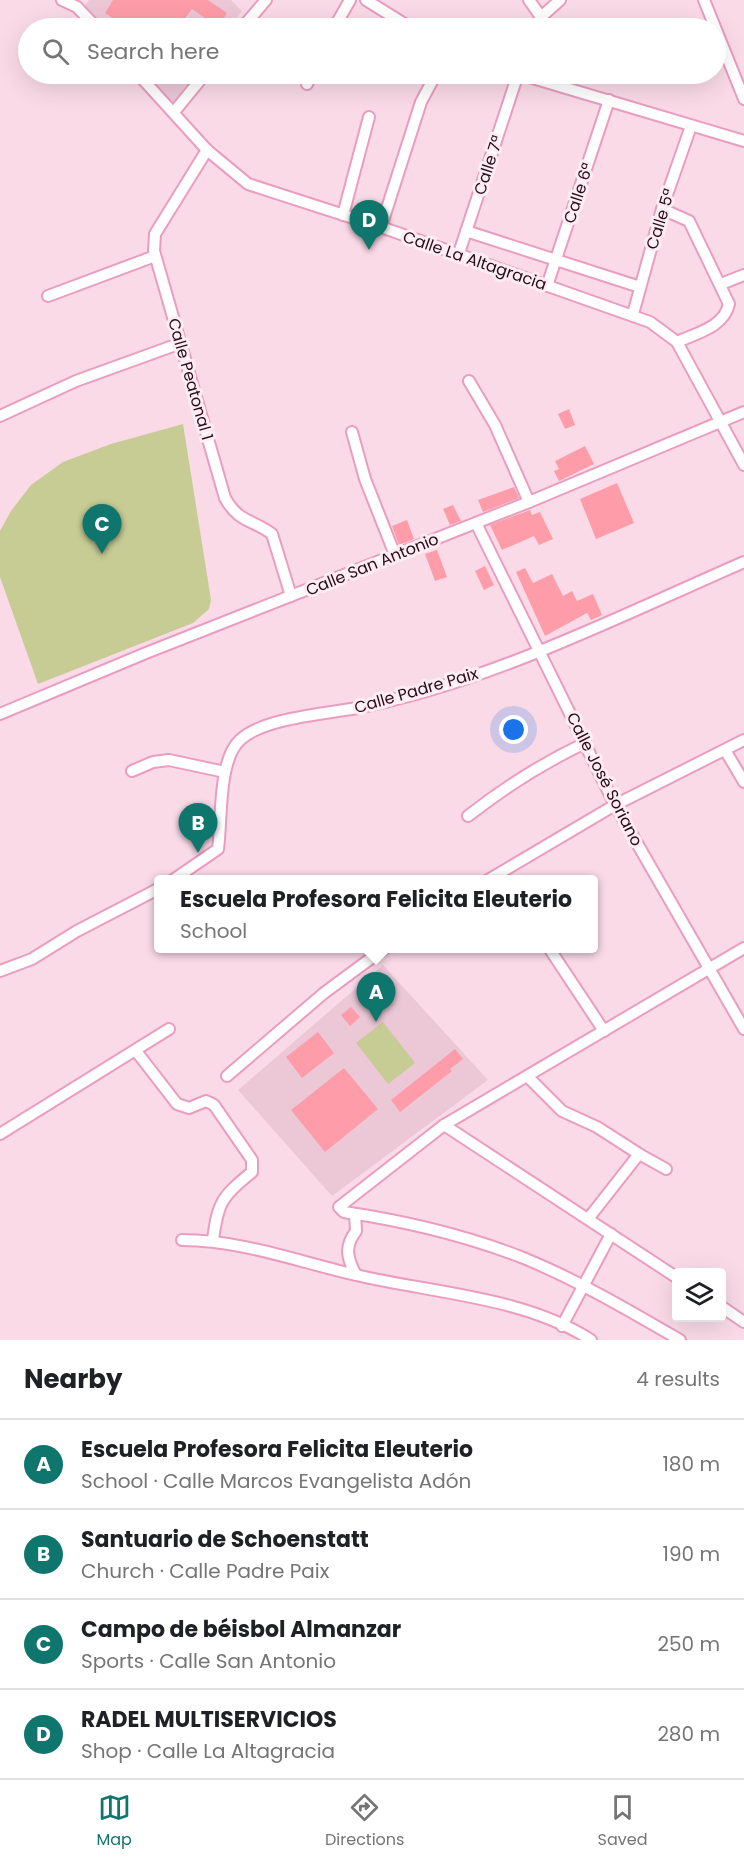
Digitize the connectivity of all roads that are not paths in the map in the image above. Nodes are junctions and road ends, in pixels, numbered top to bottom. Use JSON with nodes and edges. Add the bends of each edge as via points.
{"nodes":[{"id":1,"x":62,"y":0,"type":"edge"},
{"id":2,"x":266,"y":0,"type":"edge"},
{"id":3,"x":350,"y":0,"type":"edge"},
{"id":4,"x":366,"y":0,"type":"edge"},
{"id":5,"x":529,"y":0,"type":"edge"},
{"id":6,"x":560,"y":0,"type":"edge"},
{"id":7,"x":704,"y":0,"type":"edge"},
{"id":8,"x":80,"y":3,"type":"edge"},
{"id":9,"x":541,"y":17,"type":"joint"},
{"id":10,"x":90,"y":18,"type":"edge"},
{"id":11,"x":251,"y":18,"type":"edge"},
{"id":12,"x":340,"y":18,"type":"edge"},
{"id":13,"x":395,"y":18,"type":"edge"},
{"id":14,"x":711,"y":18,"type":"edge"},
{"id":15,"x":726,"y":54,"type":"edge"},
{"id":16,"x":147,"y":84,"type":"edge"},
{"id":17,"x":197,"y":84,"type":"edge"},
{"id":18,"x":431,"y":84,"type":"edge"},
{"id":19,"x":516,"y":84,"type":"edge"},
{"id":20,"x":554,"y":84,"type":"edge"},
{"id":21,"x":744,"y":99,"type":"edge"},
{"id":22,"x":609,"y":100,"type":"junction"},
{"id":23,"x":174,"y":112,"type":"junction"},
{"id":24,"x":369,"y":117,"type":"dead end"},
{"id":25,"x":691,"y":126,"type":"junction"},
{"id":26,"x":744,"y":141,"type":"edge"},
{"id":27,"x":207,"y":150,"type":"junction"},
{"id":28,"x":662,"y":209,"type":"junction"},
{"id":29,"x":343,"y":214,"type":"junction"},
{"id":30,"x":381,"y":227,"type":"junction"},
{"id":31,"x":466,"y":231,"type":"junction"},
{"id":32,"x":155,"y":256,"type":"junction"},
{"id":33,"x":458,"y":256,"type":"junction"},
{"id":34,"x":556,"y":262,"type":"junction"},
{"id":35,"x":744,"y":275,"type":"edge"},
{"id":36,"x":721,"y":284,"type":"junction"},
{"id":37,"x":547,"y":286,"type":"junction"},
{"id":38,"x":640,"y":287,"type":"junction"},
{"id":39,"x":48,"y":296,"type":"dead end"},
{"id":40,"x":633,"y":314,"type":"junction"},
{"id":41,"x":677,"y":342,"type":"junction"},
{"id":42,"x":181,"y":343,"type":"junction"},
{"id":43,"x":469,"y":381,"type":"dead end"},
{"id":44,"x":744,"y":412,"type":"edge"},
{"id":45,"x":0,"y":416,"type":"edge"},
{"id":46,"x":720,"y":422,"type":"junction"},
{"id":47,"x":352,"y":432,"type":"dead end"},
{"id":48,"x":744,"y":465,"type":"edge"},
{"id":49,"x":529,"y":502,"type":"junction"},
{"id":50,"x":476,"y":523,"type":"junction"},
{"id":51,"x":395,"y":555,"type":"junction"},
{"id":52,"x":744,"y":562,"type":"edge"},
{"id":53,"x":291,"y":597,"type":"junction"},
{"id":54,"x":540,"y":650,"type":"junction"},
{"id":55,"x":0,"y":714,"type":"edge"},
{"id":56,"x":744,"y":740,"type":"edge"},
{"id":57,"x":585,"y":743,"type":"junction"},
{"id":58,"x":725,"y":750,"type":"junction"},
{"id":59,"x":132,"y":771,"type":"dead end"},
{"id":60,"x":225,"y":772,"type":"junction"},
{"id":61,"x":744,"y":782,"type":"edge"},
{"id":62,"x":615,"y":805,"type":"junction"},
{"id":63,"x":468,"y":816,"type":"dead end"},
{"id":64,"x":179,"y":875,"type":"edge"},
{"id":65,"x":495,"y":875,"type":"edge"},
{"id":66,"x":154,"y":892,"type":"edge"},
{"id":67,"x":744,"y":948,"type":"edge"},
{"id":68,"x":378,"y":953,"type":"edge"},
{"id":69,"x":552,"y":953,"type":"edge"},
{"id":70,"x":710,"y":968,"type":"junction"},
{"id":71,"x":0,"y":971,"type":"edge"},
{"id":72,"x":170,"y":1029,"type":"dead end"},
{"id":73,"x":744,"y":1029,"type":"edge"},
{"id":74,"x":604,"y":1031,"type":"junction"},
{"id":75,"x":136,"y":1052,"type":"junction"},
{"id":76,"x":227,"y":1076,"type":"dead end"},
{"id":77,"x":528,"y":1077,"type":"junction"},
{"id":78,"x":444,"y":1125,"type":"junction"},
{"id":79,"x":0,"y":1134,"type":"edge"},
{"id":80,"x":639,"y":1154,"type":"junction"},
{"id":81,"x":666,"y":1169,"type":"dead end"},
{"id":82,"x":355,"y":1214,"type":"junction"},
{"id":83,"x":588,"y":1219,"type":"junction"},
{"id":84,"x":611,"y":1234,"type":"junction"},
{"id":85,"x":182,"y":1240,"type":"dead end"},
{"id":86,"x":213,"y":1240,"type":"junction"},
{"id":87,"x":672,"y":1274,"type":"edge"},
{"id":88,"x":357,"y":1275,"type":"junction"},
{"id":89,"x":584,"y":1288,"type":"junction"},
{"id":90,"x":726,"y":1310,"type":"edge"},
{"id":91,"x":744,"y":1322,"type":"edge"},
{"id":92,"x":562,"y":1326,"type":"junction"},
{"id":93,"x":591,"y":1340,"type":"edge"},
{"id":94,"x":680,"y":1340,"type":"edge"}],
"edges":[{"from":1,"to":8,"type":"street"},
{"from":2,"to":11,"type":"street"},
{"from":3,"to":12,"type":"street"},
{"from":4,"to":13,"type":"street"},
{"from":5,"to":9,"type":"street"},
{"from":6,"to":9,"type":"street"},
{"from":7,"to":14,"type":"street"},
{"from":8,"to":10,"type":"street"},
{"from":15,"to":21,"type":"street"},
{"from":16,"to":23,"type":"street","name":"Calle La Altagracia"},
{"from":17,"to":23,"type":"street"},
{"from":18,"to":30,"type":"street","via":[[417,113]]},
{"from":19,"to":31,"type":"street","name":"Calle 7ª"},
{"from":20,"to":22,"type":"street"},
{"from":22,"to":25,"type":"street"},
{"from":22,"to":34,"type":"street","name":"Calle 6ª"},
{"from":23,"to":27,"type":"street","name":"Calle La Altagracia"},
{"from":24,"to":29,"type":"street"},
{"from":25,"to":26,"type":"street"},
{"from":25,"to":28,"type":"street","name":"Calle 5ª"},
{"from":27,"to":29,"type":"street","name":"Calle La Altagracia","via":[[248,184]]},
{"from":27,"to":32,"type":"street","name":"Calle Peatonal 1","via":[[155,234]]},
{"from":28,"to":36,"type":"street","via":[[687,219]]},
{"from":28,"to":38,"type":"street","name":"Calle 5ª"},
{"from":29,"to":30,"type":"street","name":"Calle La Altagracia"},
{"from":30,"to":33,"type":"street","name":"Calle La Altagracia"},
{"from":31,"to":33,"type":"street","name":"Calle 7ª"},
{"from":31,"to":34,"type":"street"},
{"from":32,"to":39,"type":"street"},
{"from":32,"to":42,"type":"street","name":"Calle Peatonal 1"},
{"from":33,"to":37,"type":"street","name":"Calle La Altagracia"},
{"from":34,"to":37,"type":"street","name":"Calle 6ª"},
{"from":34,"to":38,"type":"street"},
{"from":35,"to":36,"type":"street"},
{"from":36,"to":41,"type":"street","via":[[729,304],[727,313],[718,324]]},
{"from":37,"to":40,"type":"street","name":"Calle La Altagracia"},
{"from":38,"to":40,"type":"street","name":"Calle 5ª"},
{"from":40,"to":41,"type":"street","name":"Calle La Altagracia"},
{"from":41,"to":46,"type":"street","name":"Calle La Altagracia"},
{"from":42,"to":45,"type":"street","via":[[76,381]]},
{"from":42,"to":53,"type":"street","name":"Calle Peatonal 1","via":[[225,498],[243,520],[273,534]]},
{"from":43,"to":49,"type":"street","via":[[495,425]]},
{"from":44,"to":46,"type":"street","name":"Calle San Antonio"},
{"from":46,"to":48,"type":"street","name":"Calle La Altagracia"},
{"from":46,"to":49,"type":"street","name":"Calle San Antonio"},
{"from":47,"to":51,"type":"street"},
{"from":49,"to":50,"type":"street","name":"Calle San Antonio"},
{"from":50,"to":51,"type":"street","name":"Calle San Antonio"},
{"from":50,"to":54,"type":"street","name":"Calle José Soriano"},
{"from":51,"to":53,"type":"street","name":"Calle San Antonio"},
{"from":52,"to":54,"type":"street","name":"Calle Padre Paix"},
{"from":53,"to":55,"type":"street","name":"Calle San Antonio","via":[[146,652]]},
{"from":54,"to":57,"type":"street","name":"Calle José Soriano"},
{"from":54,"to":60,"type":"street","name":"Calle Padre Paix","via":[[377,705],[255,729],[230,751]]},
{"from":56,"to":58,"type":"street"},
{"from":57,"to":62,"type":"street","name":"Calle José Soriano"},
{"from":57,"to":63,"type":"street","via":[[547,761]]},
{"from":58,"to":61,"type":"street"},
{"from":58,"to":62,"type":"street"},
{"from":59,"to":60,"type":"street","via":[[169,760]]},
{"from":60,"to":64,"type":"street","name":"Calle Padre Paix","via":[[218,849]]},
{"from":62,"to":65,"type":"street"},
{"from":62,"to":70,"type":"street","name":"Calle José Soriano"},
{"from":66,"to":71,"type":"street","via":[[32,959]]},
{"from":67,"to":70,"type":"street"},
{"from":68,"to":76,"type":"street","via":[[324,993]]},
{"from":69,"to":74,"type":"street"},
{"from":70,"to":73,"type":"street","name":"Calle José Soriano"},
{"from":70,"to":74,"type":"street"},
{"from":72,"to":75,"type":"street"},
{"from":74,"to":77,"type":"street"},
{"from":75,"to":79,"type":"street"},
{"from":75,"to":86,"type":"street","via":[[177,1104],[189,1107],[206,1101],[213,1105],[252,1160],[252,1172],[228,1192],[217,1210]]},
{"from":77,"to":78,"type":"street"},
{"from":77,"to":80,"type":"street","via":[[562,1111],[597,1127]]},
{"from":78,"to":82,"type":"street","via":[[339,1206]]},
{"from":78,"to":83,"type":"street"},
{"from":80,"to":81,"type":"street"},
{"from":80,"to":83,"type":"street"},
{"from":82,"to":88,"type":"street","via":[[356,1231],[346,1254]]},
{"from":82,"to":89,"type":"street","via":[[433,1230],[526,1259]]},
{"from":83,"to":84,"type":"street"},
{"from":84,"to":87,"type":"street"},
{"from":84,"to":89,"type":"street"},
{"from":85,"to":86,"type":"street"},
{"from":86,"to":88,"type":"street"},
{"from":88,"to":92,"type":"street","via":[[522,1309]]},
{"from":89,"to":92,"type":"street"},
{"from":89,"to":94,"type":"street"},
{"from":90,"to":91,"type":"street"},
{"from":92,"to":93,"type":"street"}]}
